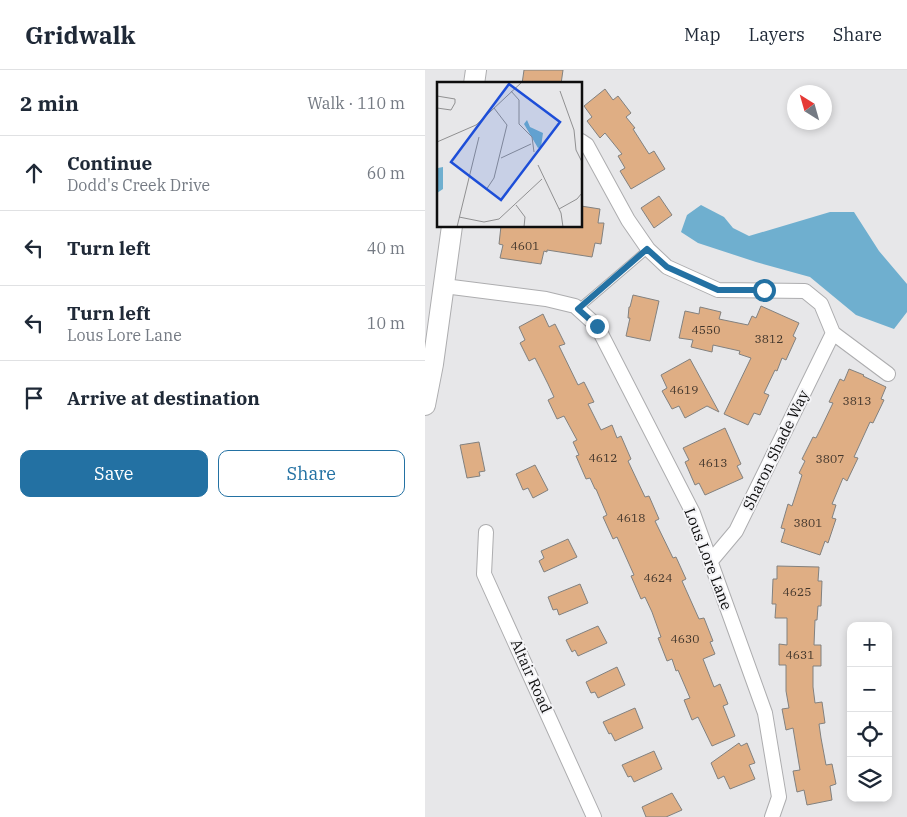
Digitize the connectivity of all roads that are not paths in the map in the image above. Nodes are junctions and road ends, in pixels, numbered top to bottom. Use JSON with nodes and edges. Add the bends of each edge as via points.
{"nodes":[{"id":1,"x":583,"y":142,"type":"edge"},
{"id":2,"x":452,"y":228,"type":"edge"},
{"id":3,"x":647,"y":249,"type":"junction"},
{"id":4,"x":444,"y":286,"type":"junction"},
{"id":5,"x":578,"y":309,"type":"junction"},
{"id":6,"x":833,"y":333,"type":"junction"},
{"id":7,"x":888,"y":374,"type":"dead end"},
{"id":8,"x":425,"y":405,"type":"edge"},
{"id":9,"x":486,"y":532,"type":"dead end"},
{"id":10,"x":711,"y":562,"type":"junction"},
{"id":11,"x":594,"y":817,"type":"edge"},
{"id":12,"x":772,"y":817,"type":"edge"}],
"edges":[{"from":1,"to":3,"type":"street"},
{"from":2,"to":4,"type":"street"},
{"from":3,"to":5,"type":"lane"},
{"from":3,"to":6,"type":"street","via":[[667,267],[718,290],[805,291],[821,304]]},
{"from":4,"to":5,"type":"street","name":"Lous Lore Lane","via":[[546,299]]},
{"from":4,"to":8,"type":"street"},
{"from":5,"to":10,"type":"street","name":"Lous Lore Lane","via":[[597,326],[693,513]]},
{"from":6,"to":7,"type":"street"},
{"from":6,"to":10,"type":"street","name":"Sharon Shade Way","via":[[736,532]]},
{"from":9,"to":11,"type":"street","name":"Altair Road","via":[[484,574]]},
{"from":10,"to":12,"type":"street","name":"Lous Lore Lane","via":[[765,713],[779,797]]}]}
